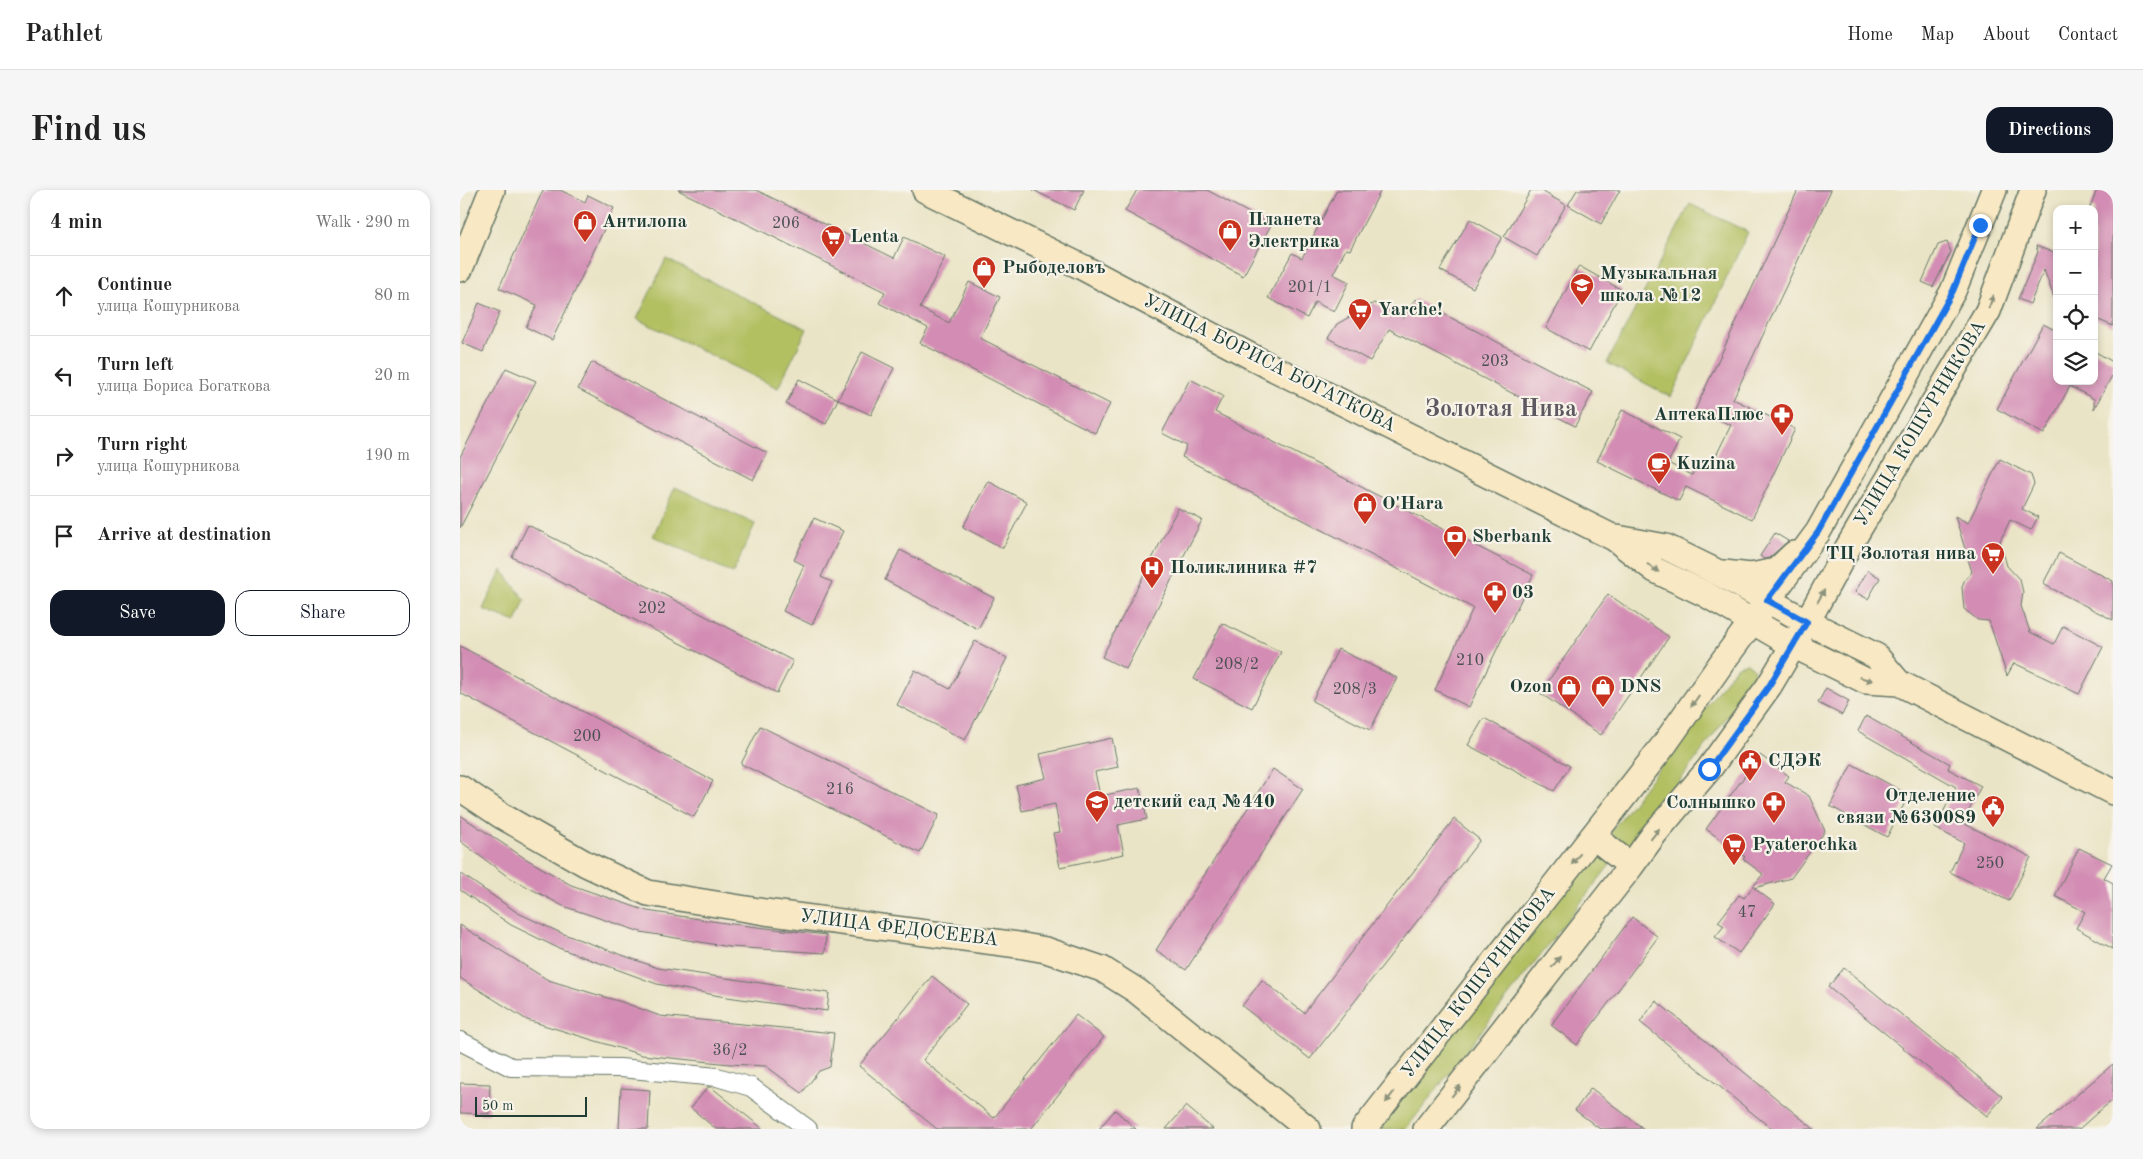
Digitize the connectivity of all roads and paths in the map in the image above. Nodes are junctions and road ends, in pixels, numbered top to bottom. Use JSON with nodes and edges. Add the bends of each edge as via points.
{"nodes":[{"id":1,"x":492,"y":190,"type":"edge"},
{"id":2,"x":925,"y":190,"type":"edge"},
{"id":3,"x":1994,"y":190,"type":"edge"},
{"id":4,"x":2033,"y":190,"type":"edge"},
{"id":5,"x":460,"y":269,"type":"edge"},
{"id":6,"x":1825,"y":521,"type":"junction"},
{"id":7,"x":1614,"y":538,"type":"junction"},
{"id":8,"x":1717,"y":572,"type":"junction"},
{"id":9,"x":1767,"y":600,"type":"junction"},
{"id":10,"x":1751,"y":622,"type":"junction"},
{"id":11,"x":1807,"y":622,"type":"junction"},
{"id":12,"x":1793,"y":645,"type":"junction"},
{"id":13,"x":1899,"y":683,"type":"junction"},
{"id":14,"x":460,"y":788,"type":"edge"},
{"id":15,"x":2113,"y":792,"type":"edge"},
{"id":16,"x":1593,"y":836,"type":"junction"},
{"id":17,"x":1631,"y":866,"type":"junction"},
{"id":18,"x":460,"y":1041,"type":"edge"},
{"id":19,"x":808,"y":1129,"type":"edge"},
{"id":20,"x":1308,"y":1129,"type":"edge"},
{"id":21,"x":1364,"y":1129,"type":"edge"},
{"id":22,"x":1426,"y":1129,"type":"edge"}],
"edges":[{"from":1,"to":5,"type":"main road"},
{"from":2,"to":7,"type":"main road","name":"УЛИЦА БОРИСА БОГАТКОВА"},
{"from":3,"to":6,"type":"main road","name":"УЛИЦА КОШУРНИКОВА","via":[[1953,291]]},
{"from":11,"to":4,"type":"main road","name":"УЛИЦА КОШУРНИКОВА","one_way":true,"via":[[1988,311]]},
{"from":6,"to":8,"type":"main road","via":[[1776,571],[1751,576]]},
{"from":6,"to":9,"type":"main road","name":"УЛИЦА КОШУРНИКОВА"},
{"from":7,"to":8,"type":"main road","name":"УЛИЦА БОРИСА БОГАТКОВА","via":[[1666,547]]},
{"from":7,"to":10,"type":"main road","name":"УЛИЦА БОРИСА БОГАТКОВА","one_way":true,"via":[[1656,570]]},
{"from":8,"to":9,"type":"main road","name":"УЛИЦА БОРИСА БОГАТКОВА"},
{"from":9,"to":10,"type":"main road","name":"УЛИЦА КОШУРНИКОВА"},
{"from":9,"to":11,"type":"main road","name":"УЛИЦА БОРИСА БОГАТКОВА"},
{"from":10,"to":12,"type":"main road","name":"УЛИЦА БОРИСА БОГАТКОВА"},
{"from":10,"to":16,"type":"main road","name":"УЛИЦА КОШУРНИКОВА","one_way":true,"via":[[1664,745]]},
{"from":11,"to":12,"type":"main road","name":"УЛИЦА КОШУРНИКОВА"},
{"from":11,"to":13,"type":"main road","name":"УЛИЦА БОРИСА БОГАТКОВА","via":[[1876,656]]},
{"from":12,"to":13,"type":"main road","name":"УЛИЦА БОРИСА БОГАТКОВА","one_way":true,"via":[[1866,681]]},
{"from":17,"to":12,"type":"main road","name":"УЛИЦА КОШУРНИКОВА","one_way":true,"via":[[1709,769],[1769,686]]},
{"from":13,"to":15,"type":"main road","name":"УЛИЦА БОРИСА БОГАТКОВА"},
{"from":14,"to":20,"type":"main road","name":"УЛИЦА ФЕДОСЕЕВА","via":[[586,864],[648,893],[765,912],[1018,945],[1046,950],[1102,969],[1137,991]]},
{"from":16,"to":17,"type":"main road"},
{"from":16,"to":21,"type":"main road","name":"УЛИЦА КОШУРНИКОВА","one_way":true},
{"from":22,"to":17,"type":"main road","name":"УЛИЦА КОШУРНИКОВА","one_way":true},
{"from":18,"to":19,"type":"street","via":[[511,1067],[620,1068],[716,1077],[751,1087]]}]}
